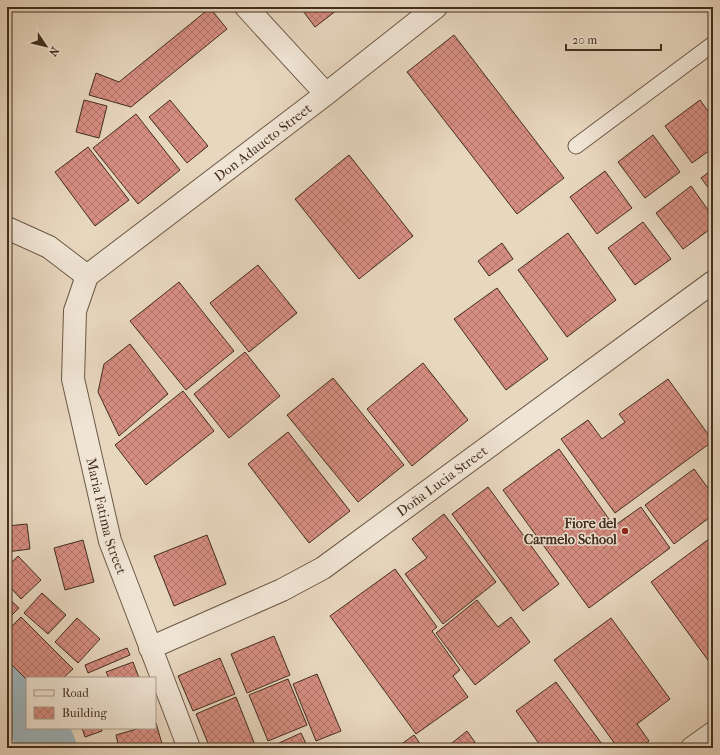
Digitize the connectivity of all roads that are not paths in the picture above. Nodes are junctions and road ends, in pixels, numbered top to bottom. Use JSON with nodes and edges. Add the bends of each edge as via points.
{"nodes":[{"id":1,"x":246,"y":7,"type":"edge"},
{"id":2,"x":436,"y":7,"type":"edge"},
{"id":3,"x":713,"y":44,"type":"edge"},
{"id":4,"x":326,"y":94,"type":"junction"},
{"id":5,"x":576,"y":146,"type":"dead end"},
{"id":6,"x":7,"y":228,"type":"edge"},
{"id":7,"x":87,"y":276,"type":"junction"},
{"id":8,"x":713,"y":282,"type":"edge"},
{"id":9,"x":150,"y":648,"type":"junction"},
{"id":10,"x":713,"y":733,"type":"edge"},
{"id":11,"x":189,"y":748,"type":"edge"},
{"id":12,"x":692,"y":748,"type":"edge"}],
"edges":[{"from":1,"to":4,"type":"street"},
{"from":2,"to":4,"type":"street","name":"Don Adaucto Street"},
{"from":3,"to":5,"type":"lane"},
{"from":4,"to":7,"type":"street","name":"Don Adaucto Street"},
{"from":6,"to":7,"type":"street","via":[[50,247]]},
{"from":7,"to":9,"type":"street","name":"Maria Fatima Street","via":[[75,311],[73,379],[110,541]]},
{"from":8,"to":9,"type":"street","name":"Doña Lucia Street","via":[[323,568],[282,590]]},
{"from":9,"to":11,"type":"street","name":"Maria Fatima Street"},
{"from":10,"to":12,"type":"street"}]}
